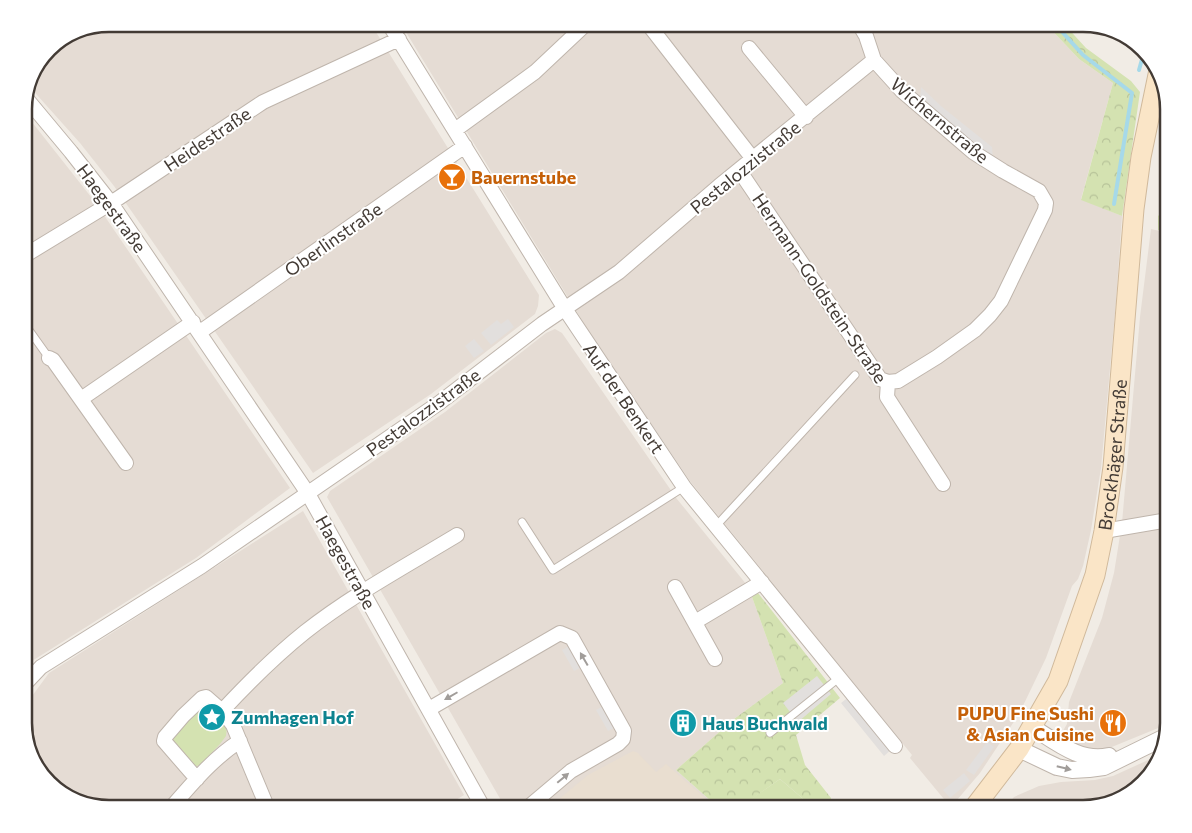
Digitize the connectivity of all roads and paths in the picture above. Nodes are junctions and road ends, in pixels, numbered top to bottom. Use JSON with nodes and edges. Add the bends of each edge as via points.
{"nodes":[{"id":1,"x":394,"y":32,"type":"edge"},
{"id":2,"x":578,"y":32,"type":"edge"},
{"id":3,"x":654,"y":32,"type":"edge"},
{"id":4,"x":864,"y":32,"type":"edge"},
{"id":5,"x":399,"y":39,"type":"junction"},
{"id":6,"x":749,"y":48,"type":"dead end"},
{"id":7,"x":874,"y":60,"type":"junction"},
{"id":8,"x":1157,"y":88,"type":"edge"},
{"id":9,"x":33,"y":106,"type":"edge"},
{"id":10,"x":806,"y":116,"type":"junction"},
{"id":11,"x":455,"y":130,"type":"junction"},
{"id":12,"x":465,"y":146,"type":"junction"},
{"id":13,"x":753,"y":159,"type":"junction"},
{"id":14,"x":739,"y":170,"type":"junction"},
{"id":15,"x":110,"y":203,"type":"junction"},
{"id":16,"x":33,"y":250,"type":"edge"},
{"id":17,"x":564,"y":309,"type":"junction"},
{"id":18,"x":197,"y":327,"type":"junction"},
{"id":19,"x":33,"y":336,"type":"edge"},
{"id":20,"x":49,"y":358,"type":"joint"},
{"id":21,"x":855,"y":375,"type":"dead end"},
{"id":22,"x":888,"y":382,"type":"junction"},
{"id":23,"x":81,"y":399,"type":"junction"},
{"id":24,"x":126,"y":463,"type":"dead end"},
{"id":25,"x":943,"y":484,"type":"dead end"},
{"id":26,"x":684,"y":487,"type":"junction"},
{"id":27,"x":307,"y":492,"type":"junction"},
{"id":28,"x":1160,"y":521,"type":"edge"},
{"id":29,"x":522,"y":522,"type":"dead end"},
{"id":30,"x":716,"y":526,"type":"junction"},
{"id":31,"x":1104,"y":531,"type":"junction"},
{"id":32,"x":457,"y":535,"type":"dead end"},
{"id":33,"x":762,"y":582,"type":"junction"},
{"id":34,"x":675,"y":587,"type":"dead end"},
{"id":35,"x":363,"y":592,"type":"junction"},
{"id":36,"x":695,"y":622,"type":"junction"},
{"id":37,"x":715,"y":659,"type":"dead end"},
{"id":38,"x":33,"y":673,"type":"edge"},
{"id":39,"x":840,"y":676,"type":"junction"},
{"id":40,"x":429,"y":709,"type":"junction"},
{"id":41,"x":222,"y":711,"type":"junction"},
{"id":42,"x":1032,"y":728,"type":"junction"},
{"id":43,"x":770,"y":733,"type":"dead end"},
{"id":44,"x":240,"y":740,"type":"junction"},
{"id":45,"x":1157,"y":741,"type":"edge"},
{"id":46,"x":895,"y":746,"type":"dead end"},
{"id":47,"x":1143,"y":747,"type":"junction"},
{"id":48,"x":1019,"y":749,"type":"junction"},
{"id":49,"x":197,"y":779,"type":"junction"},
{"id":50,"x":177,"y":801,"type":"edge"},
{"id":51,"x":265,"y":801,"type":"edge"},
{"id":52,"x":480,"y":801,"type":"edge"},
{"id":53,"x":535,"y":801,"type":"edge"},
{"id":54,"x":983,"y":801,"type":"edge"}],
"edges":[{"from":1,"to":5,"type":"street","name":"Auf der Benkert"},
{"from":2,"to":11,"type":"street","via":[[535,72]]},
{"from":3,"to":13,"type":"street"},
{"from":4,"to":7,"type":"street","name":"Wichernstraße"},
{"from":5,"to":11,"type":"street","name":"Auf der Benkert"},
{"from":5,"to":15,"type":"street","name":"Heidestraße","via":[[263,102]]},
{"from":6,"to":10,"type":"street","name":"Pestalozzistraße"},
{"from":7,"to":10,"type":"street","name":"Pestalozzistraße"},
{"from":7,"to":22,"type":"street","name":"Wichernstraße","via":[[902,91],[973,152],[1039,192],[1046,203],[1001,301],[990,315],[937,357],[898,381]]},
{"from":8,"to":31,"type":"main road","name":"Brockhäger Straße","via":[[1141,157],[1134,209],[1113,467]]},
{"from":9,"to":15,"type":"street","name":"Haegestraße"},
{"from":10,"to":13,"type":"street","name":"Pestalozzistraße"},
{"from":11,"to":12,"type":"street","name":"Auf der Benkert"},
{"from":12,"to":17,"type":"street","name":"Auf der Benkert"},
{"from":12,"to":18,"type":"street","name":"Oberlinstraße"},
{"from":13,"to":14,"type":"street","name":"Pestalozzistraße"},
{"from":14,"to":17,"type":"street","name":"Pestalozzistraße","via":[[619,272]]},
{"from":14,"to":22,"type":"street","name":"Hermann-Goldstein-Straße","via":[[880,379]]},
{"from":15,"to":16,"type":"street","name":"Heidestraße"},
{"from":15,"to":18,"type":"street","name":"Haegestraße"},
{"from":17,"to":26,"type":"street","name":"Auf der Benkert"},
{"from":17,"to":27,"type":"street","name":"Pestalozzistraße","via":[[438,403]]},
{"from":18,"to":23,"type":"street"},
{"from":18,"to":27,"type":"street","name":"Haegestraße"},
{"from":19,"to":20,"type":"lane"},
{"from":20,"to":23,"type":"street"},
{"from":21,"to":30,"type":"lane"},
{"from":22,"to":25,"type":"street","name":"Hermann-Goldstein-Straße","via":[[887,397]]},
{"from":23,"to":24,"type":"street"},
{"from":26,"to":29,"type":"lane","via":[[553,570]]},
{"from":26,"to":30,"type":"street","name":"Auf der Benkert"},
{"from":27,"to":35,"type":"street","name":"Haegestraße"},
{"from":27,"to":38,"type":"street","name":"Pestalozzistraße","via":[[202,566]]},
{"from":28,"to":31,"type":"street"},
{"from":30,"to":33,"type":"street","name":"Auf der Benkert"},
{"from":31,"to":42,"type":"main road","name":"Brockhäger Straße","via":[[1094,575],[1061,672]]},
{"from":32,"to":35,"type":"street"},
{"from":33,"to":36,"type":"street"},
{"from":33,"to":39,"type":"street","name":"Auf der Benkert"},
{"from":34,"to":36,"type":"street"},
{"from":35,"to":40,"type":"street","name":"Haegestraße"},
{"from":35,"to":41,"type":"street","via":[[306,631]]},
{"from":36,"to":37,"type":"street"},
{"from":39,"to":43,"type":"lane"},
{"from":39,"to":46,"type":"street","name":"Auf der Benkert"},
{"from":40,"to":52,"type":"street","name":"Haegestraße"},
{"from":53,"to":40,"type":"street","one_way":true,"via":[[571,771],[623,739],[624,731],[572,638],[560,633]]},
{"from":41,"to":44,"type":"street"},
{"from":41,"to":49,"type":"street","via":[[206,697],[202,698],[165,737],[164,741]]},
{"from":42,"to":47,"type":"street","via":[[1076,754],[1089,758],[1103,758]]},
{"from":42,"to":48,"type":"main road","name":"Brockhäger Straße"},
{"from":44,"to":49,"type":"street"},
{"from":44,"to":51,"type":"street"},
{"from":45,"to":47,"type":"street"},
{"from":48,"to":47,"type":"street","one_way":true,"via":[[1057,767],[1072,770],[1104,767]]},
{"from":48,"to":54,"type":"main road","name":"Brockhäger Straße"},
{"from":49,"to":50,"type":"street"}]}
